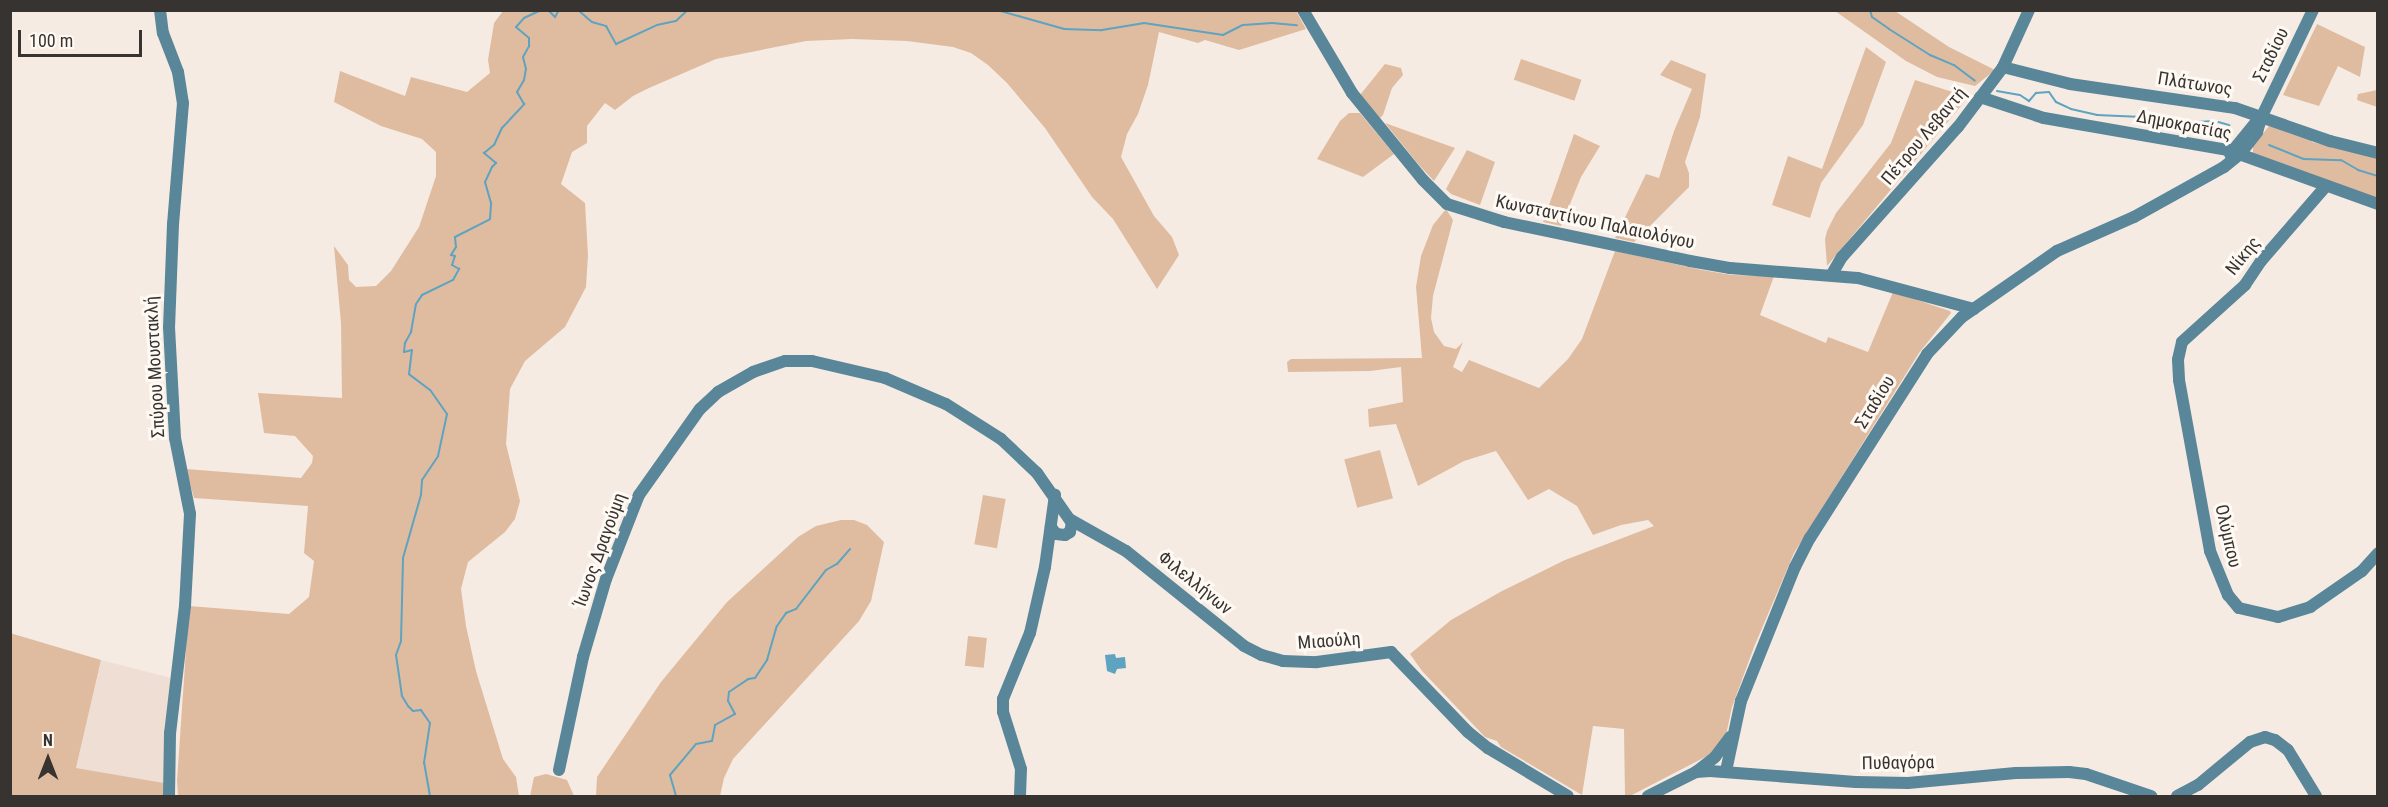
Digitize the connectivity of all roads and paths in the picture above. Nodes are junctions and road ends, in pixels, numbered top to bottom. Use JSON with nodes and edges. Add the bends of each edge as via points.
{"nodes":[{"id":1,"x":160,"y":10,"type":"edge"},
{"id":2,"x":1304,"y":10,"type":"edge"},
{"id":3,"x":2029,"y":10,"type":"edge"},
{"id":4,"x":2313,"y":10,"type":"edge"},
{"id":5,"x":2003,"y":67,"type":"junction"},
{"id":6,"x":1980,"y":97,"type":"junction"},
{"id":7,"x":2262,"y":116,"type":"junction"},
{"id":8,"x":2236,"y":153,"type":"junction"},
{"id":9,"x":2378,"y":153,"type":"edge"},
{"id":10,"x":2326,"y":186,"type":"junction"},
{"id":11,"x":2378,"y":204,"type":"edge"},
{"id":12,"x":1832,"y":274,"type":"junction"},
{"id":13,"x":1974,"y":309,"type":"junction"},
{"id":14,"x":2182,"y":342,"type":"joint"},
{"id":15,"x":1055,"y":495,"type":"junction"},
{"id":16,"x":1070,"y":519,"type":"junction"},
{"id":17,"x":1052,"y":523,"type":"junction"},
{"id":18,"x":1066,"y":535,"type":"junction"},
{"id":19,"x":1098,"y":538,"type":"junction"},
{"id":20,"x":2378,"y":553,"type":"edge"},
{"id":21,"x":1045,"y":567,"type":"junction"},
{"id":22,"x":1269,"y":658,"type":"joint"},
{"id":23,"x":1734,"y":729,"type":"junction"},
{"id":24,"x":559,"y":770,"type":"dead end"},
{"id":25,"x":1726,"y":771,"type":"junction"},
{"id":26,"x":1696,"y":772,"type":"junction"},
{"id":27,"x":169,"y":796,"type":"edge"},
{"id":28,"x":1020,"y":796,"type":"edge"},
{"id":29,"x":1568,"y":796,"type":"edge"},
{"id":30,"x":1648,"y":796,"type":"edge"},
{"id":31,"x":2151,"y":796,"type":"edge"},
{"id":32,"x":2177,"y":796,"type":"edge"},
{"id":33,"x":2316,"y":796,"type":"edge"}],
"edges":[{"from":1,"to":27,"type":"street","name":"Σπύρου Μουστακλή","via":[[183,103],[170,259],[169,338],[175,438],[190,514],[170,732]]},
{"from":2,"to":12,"type":"street","name":"Κωνσταντίνου Παλαιολόγου","via":[[1352,93],[1447,204],[1504,222],[1696,262]]},
{"from":3,"to":5,"type":"street","name":"Πέτρου Λεβαντή"},
{"from":4,"to":7,"type":"street","name":"Σταδίου"},
{"from":5,"to":6,"type":"street","name":"Πέτρου Λεβαντή"},
{"from":5,"to":7,"type":"street","name":"Πλάτωνος","via":[[2070,84],[2235,108]]},
{"from":6,"to":8,"type":"street","name":"Δημοκρατίας","via":[[2044,118],[2200,143]]},
{"from":6,"to":12,"type":"street","name":"Πέτρου Λεβαντή","via":[[1934,156],[1842,257]]},
{"from":7,"to":8,"type":"street","name":"Σταδίου"},
{"from":7,"to":9,"type":"street","name":"Πλάτωνος","via":[[2330,141]]},
{"from":8,"to":10,"type":"street","name":"Δημοκρατίας"},
{"from":8,"to":13,"type":"street","name":"Σταδίου","via":[[2134,217],[2057,251]]},
{"from":10,"to":11,"type":"street","name":"Δημοκρατίας"},
{"from":10,"to":14,"type":"street","name":"Νίκης","via":[[2245,285]]},
{"from":12,"to":13,"type":"street","name":"Κωνσταντίνου Παλαιολόγου","via":[[1890,284]]},
{"from":13,"to":23,"type":"street","name":"Σταδίου","via":[[1949,328],[1927,354],[1810,538],[1766,637]]},
{"from":14,"to":20,"type":"street","name":"Ολύμπου","via":[[2179,380],[2210,551],[2228,595],[2240,608],[2278,617],[2310,607],[2362,572]]},
{"from":15,"to":16,"type":"street","name":"Ίωνος Δραγούμη"},
{"from":15,"to":17,"type":"street"},
{"from":15,"to":24,"type":"street","name":"Ίωνος Δραγούμη","via":[[1001,439],[958,411],[900,384],[803,360],[774,364],[740,378],[707,401],[693,417],[639,495],[606,579],[583,657]]},
{"from":16,"to":17,"type":"street","via":[[1060,514]]},
{"from":16,"to":18,"type":"street","via":[[1072,526]]},
{"from":16,"to":19,"type":"street","name":"Φιλελλήνων"},
{"from":17,"to":18,"type":"street","via":[[1056,534]]},
{"from":17,"to":21,"type":"street"},
{"from":18,"to":19,"type":"street","name":"Φιλελλήνων"},
{"from":18,"to":21,"type":"street"},
{"from":19,"to":22,"type":"street","name":"Φιλελλήνων","via":[[1126,551],[1244,646]]},
{"from":21,"to":28,"type":"street","via":[[1025,649],[1003,699],[1021,769]]},
{"from":22,"to":29,"type":"street","name":"Μιαούλη","via":[[1317,662],[1391,652],[1481,743]]},
{"from":23,"to":25,"type":"street","name":"Σταδίου"},
{"from":23,"to":26,"type":"street","via":[[1726,745]]},
{"from":25,"to":26,"type":"street","name":"Πυθαγόρα"},
{"from":25,"to":31,"type":"street","name":"Πυθαγόρα","via":[[1897,783],[2069,772]]},
{"from":26,"to":30,"type":"street","name":"Πυθαγόρα"},
{"from":32,"to":33,"type":"street","via":[[2198,785],[2250,742],[2265,737],[2288,750]]}]}
